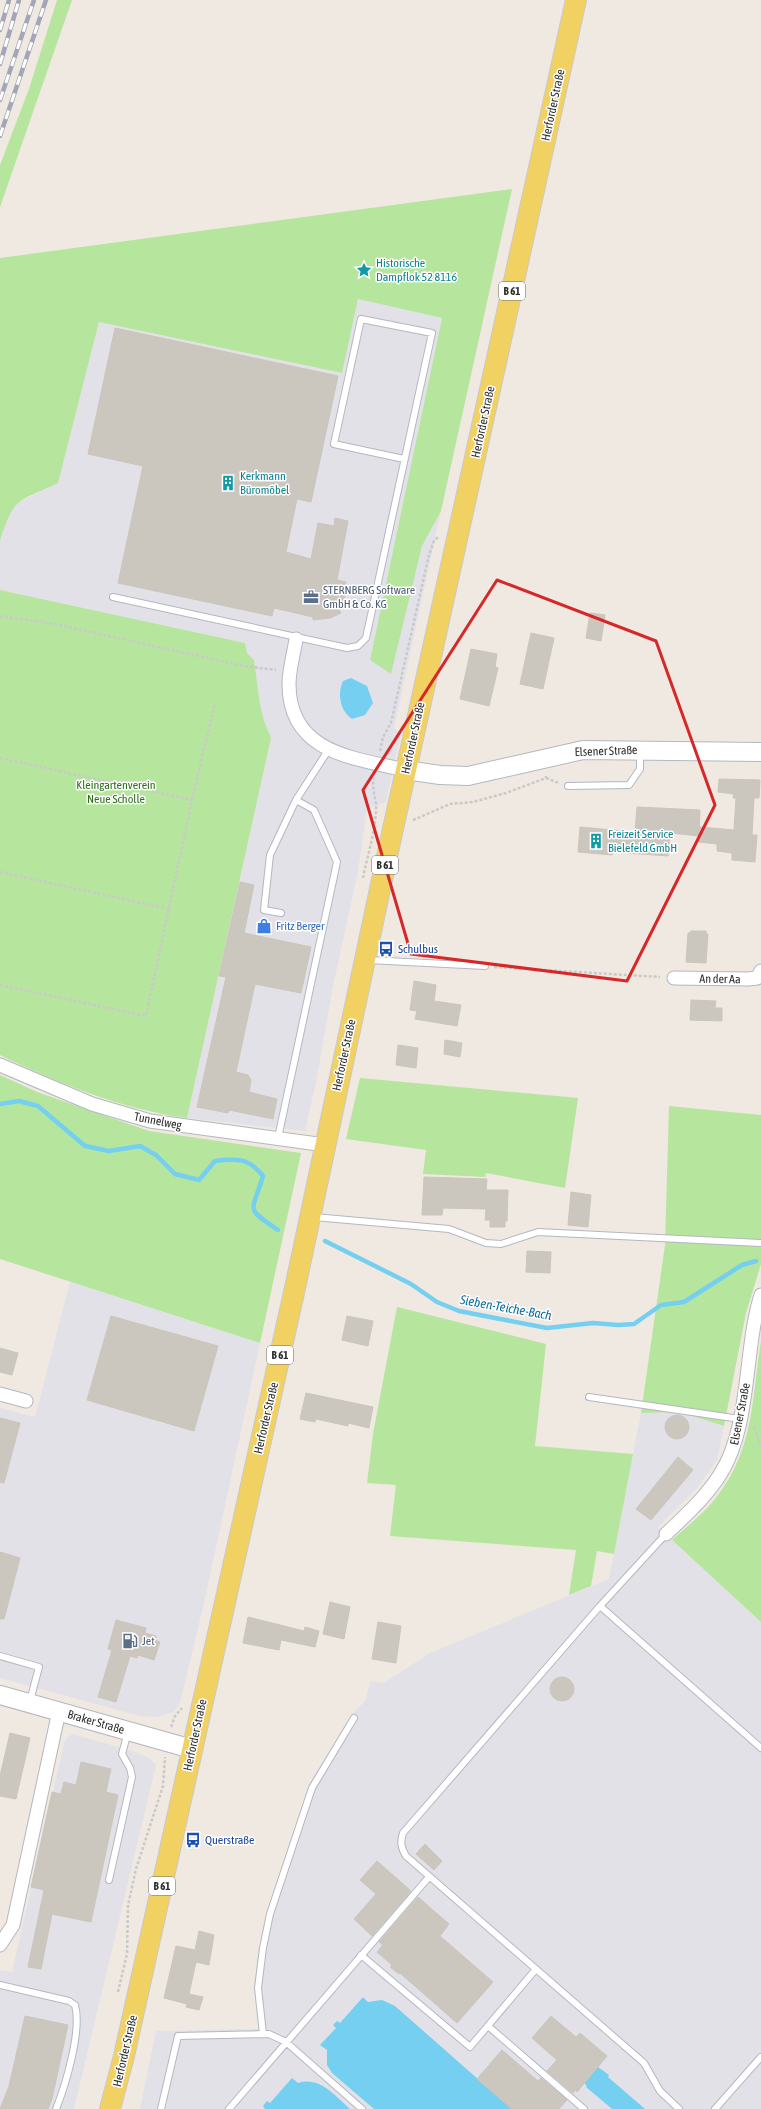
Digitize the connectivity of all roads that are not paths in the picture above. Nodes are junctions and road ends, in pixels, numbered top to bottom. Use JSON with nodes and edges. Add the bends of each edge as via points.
{"nodes":[{"id":1,"x":576,"y":0,"type":"edge"},
{"id":2,"x":404,"y":459,"type":"junction"},
{"id":3,"x":112,"y":597,"type":"dead end"},
{"id":4,"x":296,"y":638,"type":"junction"},
{"id":5,"x":329,"y":749,"type":"junction"},
{"id":6,"x":640,"y":750,"type":"junction"},
{"id":7,"x":761,"y":752,"type":"edge"},
{"id":8,"x":406,"y":770,"type":"junction"},
{"id":9,"x":568,"y":786,"type":"dead end"},
{"id":10,"x":296,"y":800,"type":"junction"},
{"id":11,"x":281,"y":913,"type":"dead end"},
{"id":12,"x":364,"y":960,"type":"junction"},
{"id":13,"x":485,"y":966,"type":"road end"},
{"id":14,"x":761,"y":971,"type":"edge"},
{"id":15,"x":674,"y":978,"type":"road end"},
{"id":16,"x":0,"y":1064,"type":"edge"},
{"id":17,"x":278,"y":1138,"type":"junction"},
{"id":18,"x":325,"y":1145,"type":"junction"},
{"id":19,"x":310,"y":1216,"type":"junction"},
{"id":20,"x":761,"y":1243,"type":"edge"},
{"id":21,"x":761,"y":1295,"type":"edge"},
{"id":22,"x":0,"y":1394,"type":"edge"},
{"id":23,"x":589,"y":1397,"type":"dead end"},
{"id":24,"x":26,"y":1400,"type":"dead end"},
{"id":25,"x":740,"y":1419,"type":"junction"},
{"id":26,"x":666,"y":1534,"type":"joint"},
{"id":27,"x":600,"y":1606,"type":"junction"},
{"id":28,"x":0,"y":1656,"type":"edge"},
{"id":29,"x":0,"y":1695,"type":"edge"},
{"id":30,"x":29,"y":1703,"type":"junction"},
{"id":31,"x":59,"y":1711,"type":"junction"},
{"id":32,"x":354,"y":1718,"type":"dead end"},
{"id":33,"x":128,"y":1731,"type":"junction"},
{"id":34,"x":761,"y":1748,"type":"edge"},
{"id":35,"x":192,"y":1749,"type":"junction"},
{"id":36,"x":429,"y":1877,"type":"junction"},
{"id":37,"x":109,"y":1880,"type":"dead end"},
{"id":38,"x":0,"y":1945,"type":"edge"},
{"id":39,"x":361,"y":1955,"type":"junction"},
{"id":40,"x":536,"y":1969,"type":"junction"},
{"id":41,"x":0,"y":1985,"type":"edge"},
{"id":42,"x":488,"y":2026,"type":"junction"},
{"id":43,"x":263,"y":2034,"type":"junction"},
{"id":44,"x":286,"y":2042,"type":"junction"},
{"id":45,"x":760,"y":2060,"type":"edge"},
{"id":46,"x":56,"y":2109,"type":"edge"},
{"id":47,"x":110,"y":2109,"type":"edge"},
{"id":48,"x":161,"y":2109,"type":"edge"},
{"id":49,"x":229,"y":2109,"type":"edge"},
{"id":50,"x":362,"y":2109,"type":"edge"},
{"id":51,"x":584,"y":2109,"type":"edge"},
{"id":52,"x":679,"y":2109,"type":"edge"},
{"id":53,"x":715,"y":2109,"type":"edge"}],
"edges":[{"from":1,"to":8,"type":"main road","name":"Herforder Straße","number":"B 61"},
{"from":2,"to":2,"type":"lane","via":[[334,444],[361,319],[432,333]]},
{"from":2,"to":4,"type":"lane","via":[[366,638],[358,646],[346,648]]},
{"from":3,"to":4,"type":"lane"},
{"from":4,"to":5,"type":"street","via":[[289,683],[291,704],[298,723],[312,740]]},
{"from":5,"to":8,"type":"street"},
{"from":5,"to":10,"type":"lane"},
{"from":6,"to":7,"type":"main road","name":"Elsener Straße"},
{"from":6,"to":8,"type":"main road","name":"Elsener Straße","via":[[583,750],[468,776],[440,776]]},
{"from":6,"to":9,"type":"lane","via":[[640,769],[629,785]]},
{"from":8,"to":12,"type":"main road","name":"Herforder Straße","number":"B 61"},
{"from":10,"to":11,"type":"lane","via":[[270,855],[264,910]]},
{"from":10,"to":17,"type":"lane","via":[[314,810],[337,862]]},
{"from":12,"to":13,"type":"lane"},
{"from":12,"to":18,"type":"main road","name":"Herforder Straße","number":"B 61"},
{"from":14,"to":15,"type":"street","name":"An der Aa","via":[[757,978],[748,980]]},
{"from":16,"to":17,"type":"street","name":"Tunnelweg","via":[[92,1104],[150,1122]]},
{"from":17,"to":18,"type":"street","name":"Tunnelweg"},
{"from":18,"to":19,"type":"main road","name":"Herforder Straße","number":"B 61"},
{"from":19,"to":20,"type":"lane","via":[[449,1229],[486,1243],[501,1244],[538,1232]]},
{"from":19,"to":35,"type":"main road","name":"Herforder Straße","number":"B 61"},
{"from":21,"to":25,"type":"street","name":"Elsener Straße"},
{"from":22,"to":24,"type":"street"},
{"from":23,"to":25,"type":"lane"},
{"from":25,"to":26,"type":"street","name":"Elsener Straße","via":[[734,1446],[722,1472],[698,1503]]},
{"from":26,"to":27,"type":"lane"},
{"from":27,"to":34,"type":"lane"},
{"from":27,"to":36,"type":"lane","via":[[404,1833],[401,1840],[402,1849]]},
{"from":28,"to":30,"type":"lane","via":[[39,1666]]},
{"from":29,"to":30,"type":"main road","name":"Braker Straße"},
{"from":30,"to":31,"type":"main road","name":"Braker Straße"},
{"from":31,"to":33,"type":"main road","name":"Braker Straße"},
{"from":31,"to":38,"type":"street","via":[[13,1925]]},
{"from":32,"to":43,"type":"lane","via":[[312,1788],[270,1914],[258,1988]]},
{"from":33,"to":35,"type":"main road","name":"Braker Straße"},
{"from":33,"to":37,"type":"lane","via":[[122,1754],[132,1777]]},
{"from":35,"to":47,"type":"main road","name":"Herforder Straße","number":"B 61"},
{"from":36,"to":39,"type":"lane"},
{"from":36,"to":40,"type":"lane"},
{"from":39,"to":42,"type":"lane","via":[[470,2047]]},
{"from":39,"to":44,"type":"lane"},
{"from":40,"to":42,"type":"lane"},
{"from":40,"to":52,"type":"lane","via":[[644,2063],[660,2091]]},
{"from":41,"to":46,"type":"lane","via":[[69,2001],[76,2005],[77,2029],[64,2090]]},
{"from":42,"to":51,"type":"lane"},
{"from":43,"to":44,"type":"lane"},
{"from":43,"to":48,"type":"lane","via":[[178,2036]]},
{"from":44,"to":49,"type":"lane"},
{"from":44,"to":50,"type":"lane"},
{"from":45,"to":53,"type":"lane"}]}
